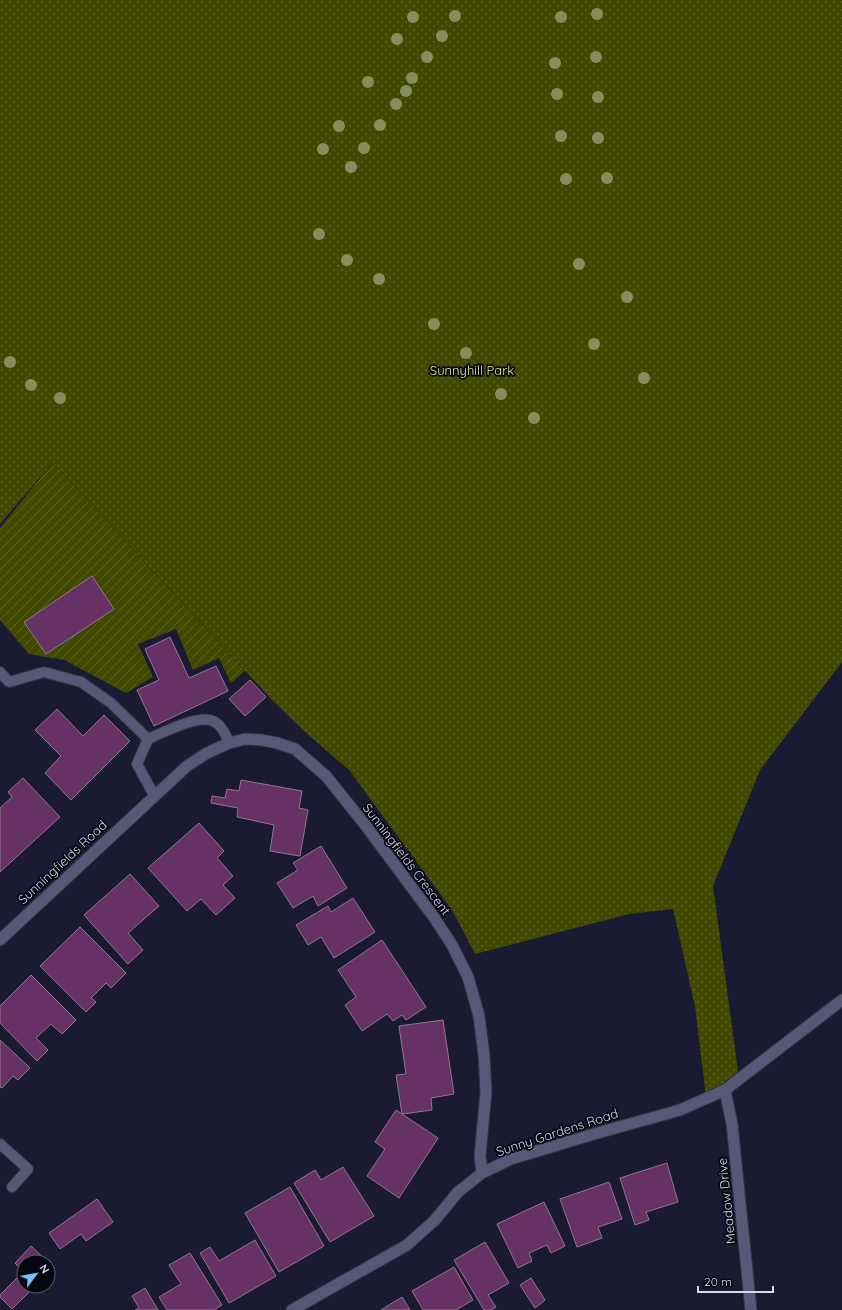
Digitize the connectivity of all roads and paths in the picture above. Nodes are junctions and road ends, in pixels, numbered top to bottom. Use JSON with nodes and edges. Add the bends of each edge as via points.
{"nodes":[{"id":1,"x":0,"y":672,"type":"edge"},
{"id":2,"x":148,"y":739,"type":"junction"},
{"id":3,"x":229,"y":743,"type":"junction"},
{"id":4,"x":154,"y":795,"type":"junction"},
{"id":5,"x":144,"y":805,"type":"joint"},
{"id":6,"x":0,"y":940,"type":"edge"},
{"id":7,"x":842,"y":1000,"type":"edge"},
{"id":8,"x":725,"y":1090,"type":"junction"},
{"id":9,"x":0,"y":1144,"type":"edge"},
{"id":10,"x":482,"y":1173,"type":"junction"},
{"id":11,"x":12,"y":1187,"type":"dead end"},
{"id":12,"x":292,"y":1310,"type":"edge"},
{"id":13,"x":751,"y":1310,"type":"edge"}],
"edges":[{"from":1,"to":2,"type":"lane","via":[[8,682],[44,672],[81,682],[111,703]]},
{"from":2,"to":3,"type":"lane","via":[[201,719],[213,721],[225,733]]},
{"from":2,"to":4,"type":"lane","via":[[137,764]]},
{"from":3,"to":4,"type":"street","name":"Sunningfields Crescent","via":[[186,766]]},
{"from":3,"to":10,"type":"street","name":"Sunningfields Crescent","via":[[245,739],[277,743],[295,750],[326,776],[419,896],[452,945],[468,977],[479,1016],[486,1092],[480,1156]]},
{"from":4,"to":5,"type":"street","name":"Sunningfields Crescent"},
{"from":5,"to":6,"type":"street","name":"Sunningfields Road"},
{"from":7,"to":8,"type":"street","name":"Sunny Gardens Road"},
{"from":8,"to":10,"type":"street","name":"Sunny Gardens Road","via":[[680,1110],[519,1157]]},
{"from":8,"to":13,"type":"street","name":"Meadow Drive","via":[[732,1124]]},
{"from":9,"to":11,"type":"lane","via":[[28,1169]]},
{"from":10,"to":12,"type":"street","name":"Sunny Gardens Road","via":[[458,1192],[435,1220],[407,1245]]}]}
